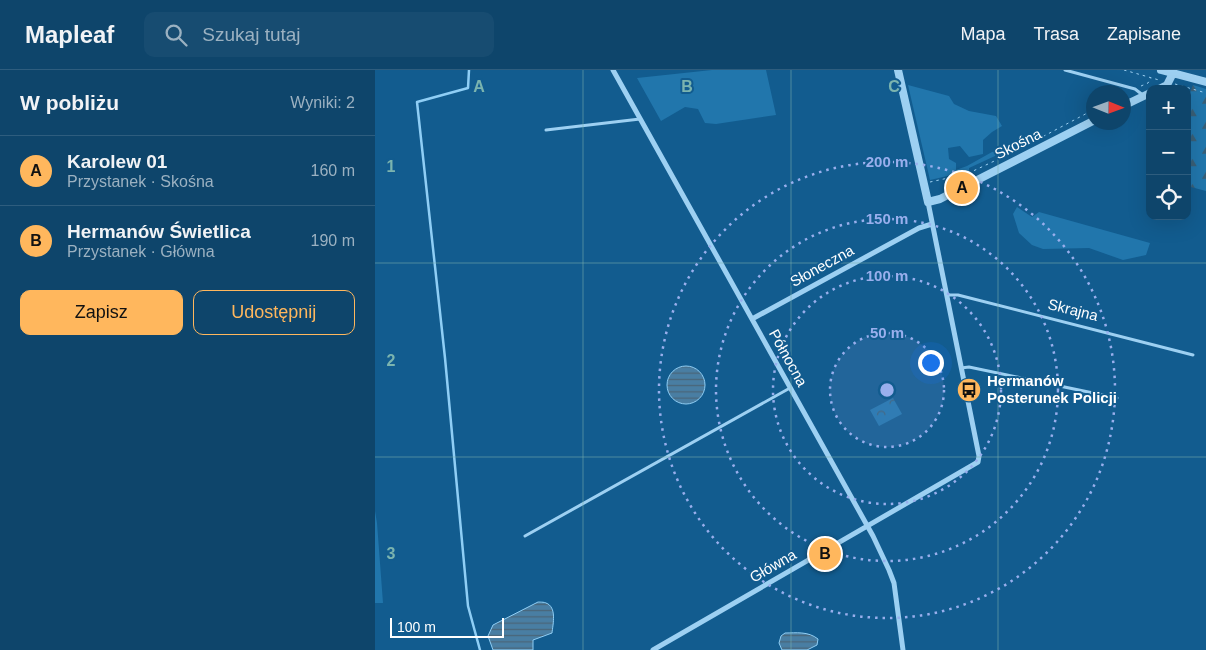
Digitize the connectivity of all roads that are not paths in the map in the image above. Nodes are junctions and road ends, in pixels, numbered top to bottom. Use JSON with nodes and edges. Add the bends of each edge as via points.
{"nodes":[{"id":1,"x":613,"y":70,"type":"edge"},
{"id":2,"x":899,"y":70,"type":"edge"},
{"id":3,"x":1065,"y":70,"type":"edge"},
{"id":4,"x":1161,"y":70,"type":"edge"},
{"id":5,"x":1173,"y":73,"type":"junction"},
{"id":6,"x":1206,"y":82,"type":"edge"},
{"id":7,"x":1167,"y":85,"type":"edge"},
{"id":8,"x":1146,"y":95,"type":"edge"},
{"id":9,"x":1146,"y":95,"type":"edge"},
{"id":10,"x":1131,"y":102,"type":"edge"},
{"id":11,"x":640,"y":119,"type":"junction"},
{"id":12,"x":1086,"y":125,"type":"edge"},
{"id":13,"x":546,"y":130,"type":"dead end"},
{"id":14,"x":928,"y":202,"type":"junction"},
{"id":15,"x":932,"y":224,"type":"junction"},
{"id":16,"x":947,"y":295,"type":"junction"},
{"id":17,"x":752,"y":319,"type":"junction"},
{"id":18,"x":1193,"y":355,"type":"dead end"},
{"id":19,"x":961,"y":368,"type":"junction"},
{"id":20,"x":791,"y":388,"type":"junction"},
{"id":21,"x":1117,"y":398,"type":"dead end"},
{"id":22,"x":867,"y":526,"type":"junction"},
{"id":23,"x":525,"y":536,"type":"dead end"},
{"id":24,"x":653,"y":650,"type":"edge"},
{"id":25,"x":903,"y":650,"type":"edge"}],
"edges":[{"from":1,"to":11,"type":"street","name":"Północna"},
{"from":2,"to":14,"type":"street"},
{"from":3,"to":8,"type":"lane"},
{"from":4,"to":5,"type":"street"},
{"from":5,"to":6,"type":"street"},
{"from":5,"to":7,"type":"street"},
{"from":9,"to":10,"type":"street"},
{"from":11,"to":13,"type":"lane"},
{"from":11,"to":17,"type":"street","name":"Północna"},
{"from":12,"to":14,"type":"street","name":"Skośna","via":[[941,199]]},
{"from":14,"to":15,"type":"street"},
{"from":15,"to":16,"type":"street"},
{"from":15,"to":17,"type":"street","name":"Słoneczna","via":[[919,228]]},
{"from":16,"to":18,"type":"lane","name":"Skrajna","via":[[958,295]]},
{"from":16,"to":19,"type":"street"},
{"from":17,"to":20,"type":"street","name":"Północna"},
{"from":19,"to":21,"type":"lane"},
{"from":19,"to":22,"type":"street","name":"Główna","via":[[978,462]]},
{"from":20,"to":22,"type":"street","name":"Północna"},
{"from":20,"to":23,"type":"lane"},
{"from":22,"to":24,"type":"street","name":"Główna"},
{"from":22,"to":25,"type":"street","name":"Północna","via":[[894,583]]}]}
